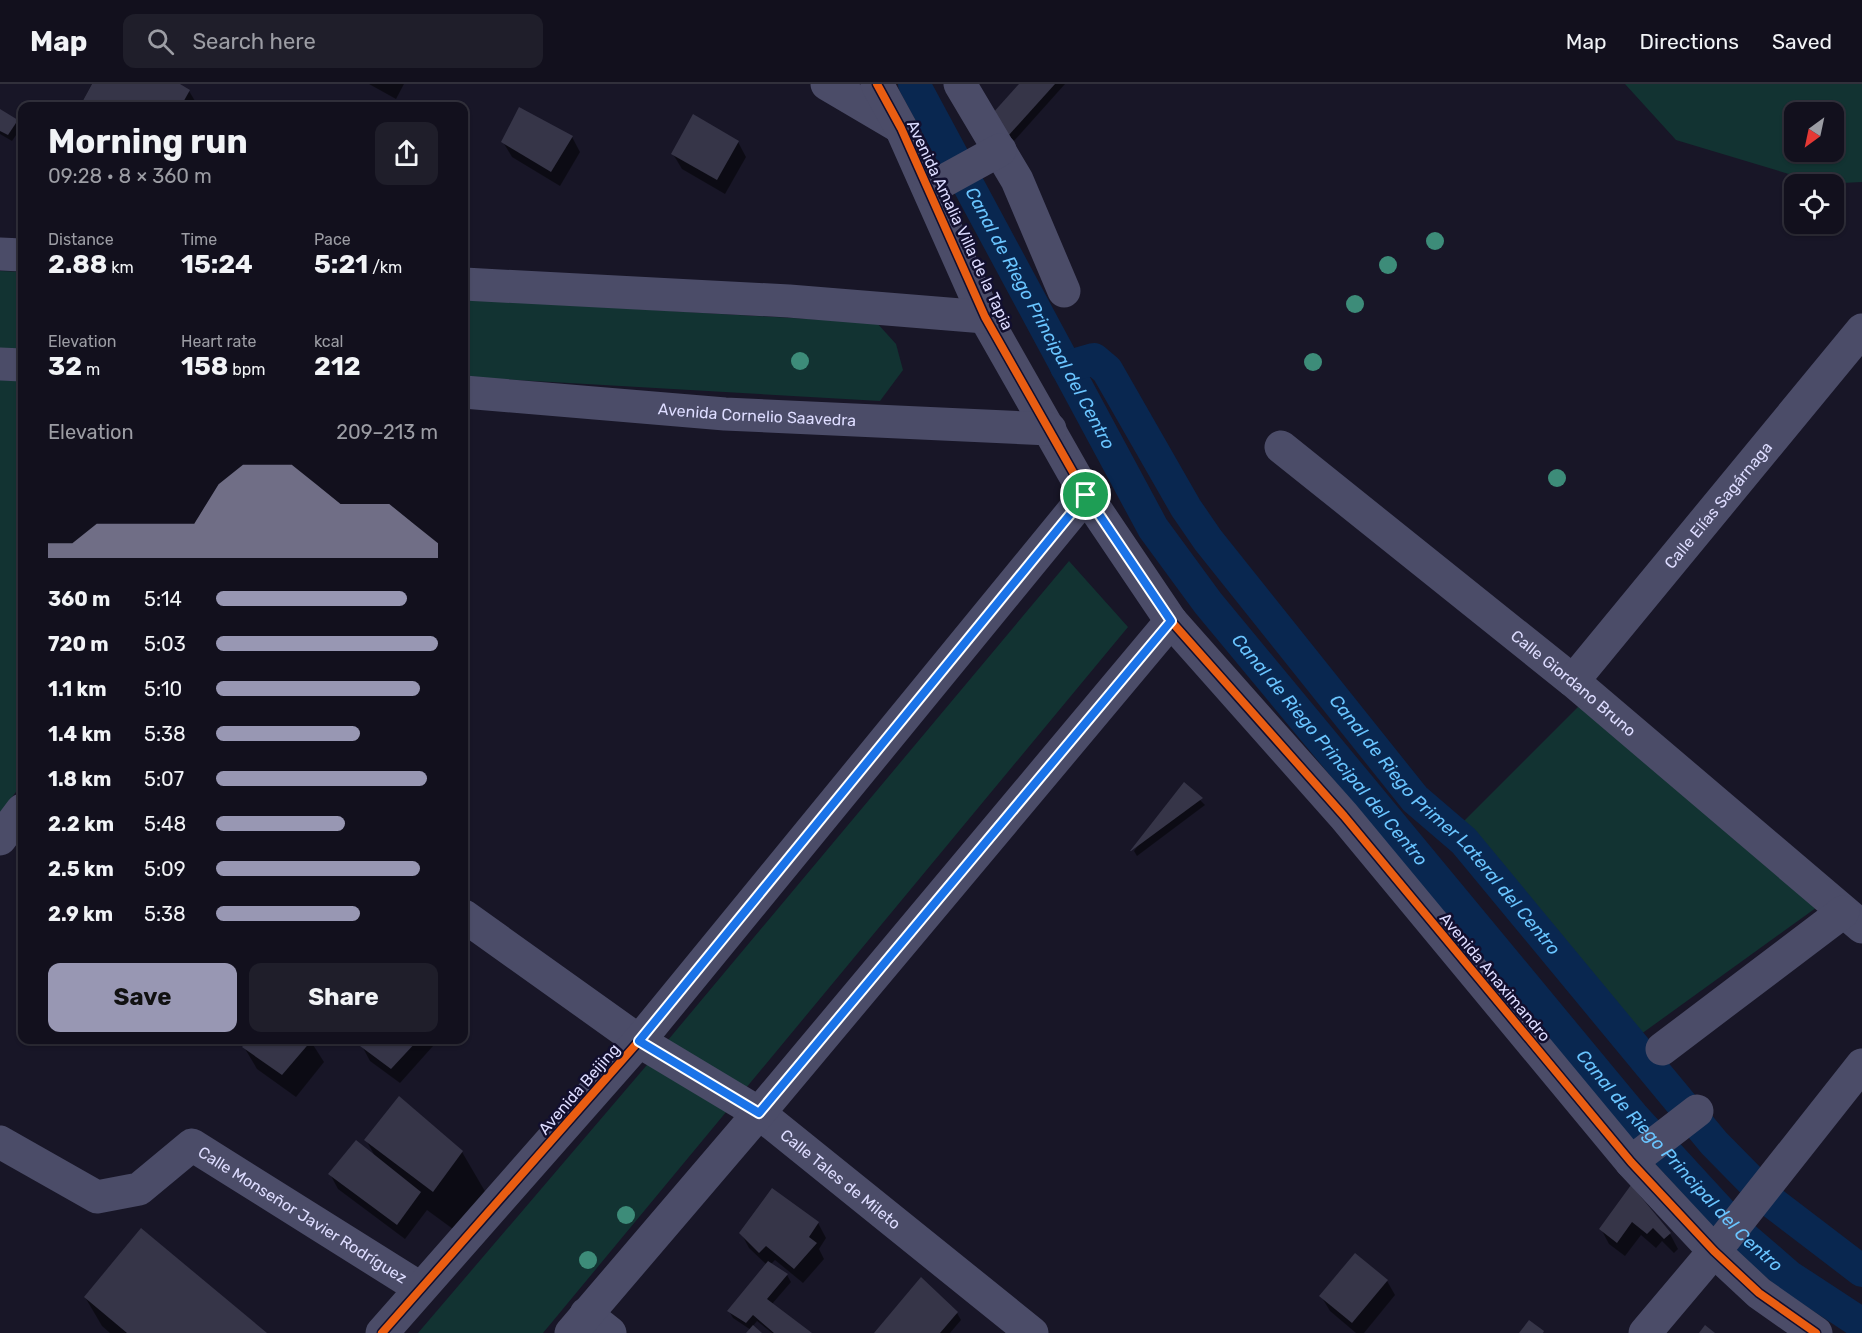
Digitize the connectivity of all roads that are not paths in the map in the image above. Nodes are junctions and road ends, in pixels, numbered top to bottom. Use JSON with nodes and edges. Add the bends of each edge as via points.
{"nodes":[{"id":1,"x":827,"y":84,"type":"edge"},
{"id":2,"x":877,"y":84,"type":"edge"},
{"id":3,"x":960,"y":84,"type":"edge"},
{"id":4,"x":901,"y":128,"type":"junction"},
{"id":5,"x":993,"y":154,"type":"junction"},
{"id":6,"x":938,"y":183,"type":"junction"},
{"id":7,"x":0,"y":254,"type":"edge"},
{"id":8,"x":18,"y":255,"type":"edge"},
{"id":9,"x":468,"y":284,"type":"edge"},
{"id":10,"x":1064,"y":291,"type":"dead end"},
{"id":11,"x":986,"y":317,"type":"junction"},
{"id":12,"x":1862,"y":330,"type":"edge"},
{"id":13,"x":0,"y":364,"type":"edge"},
{"id":14,"x":18,"y":365,"type":"edge"},
{"id":15,"x":468,"y":392,"type":"edge"},
{"id":16,"x":1050,"y":429,"type":"junction"},
{"id":17,"x":1281,"y":447,"type":"dead end"},
{"id":18,"x":1086,"y":495,"type":"junction"},
{"id":19,"x":1171,"y":621,"type":"junction"},
{"id":20,"x":1573,"y":681,"type":"junction"},
{"id":21,"x":18,"y":815,"type":"edge"},
{"id":22,"x":0,"y":839,"type":"edge"},
{"id":23,"x":468,"y":919,"type":"edge"},
{"id":24,"x":1853,"y":919,"type":"edge"},
{"id":25,"x":639,"y":1041,"type":"junction"},
{"id":26,"x":1662,"y":1049,"type":"dead end"},
{"id":27,"x":1862,"y":1065,"type":"edge"},
{"id":28,"x":1697,"y":1111,"type":"dead end"},
{"id":29,"x":759,"y":1113,"type":"junction"},
{"id":30,"x":0,"y":1142,"type":"edge"},
{"id":31,"x":1638,"y":1156,"type":"junction"},
{"id":32,"x":1720,"y":1244,"type":"junction"},
{"id":33,"x":420,"y":1288,"type":"junction"},
{"id":34,"x":589,"y":1327,"type":"edge"},
{"id":35,"x":382,"y":1333,"type":"edge"},
{"id":36,"x":1032,"y":1333,"type":"edge"},
{"id":37,"x":1645,"y":1333,"type":"edge"},
{"id":38,"x":1816,"y":1333,"type":"edge"}],
"edges":[{"from":1,"to":4,"type":"street"},
{"from":2,"to":4,"type":"street","name":"Avenida Amalia Villa de la Tapia"},
{"from":3,"to":5,"type":"street"},
{"from":4,"to":6,"type":"street","name":"Avenida Amalia Villa de la Tapia"},
{"from":5,"to":6,"type":"street"},
{"from":5,"to":10,"type":"street","via":[[1017,180]]},
{"from":6,"to":11,"type":"street","name":"Avenida Amalia Villa de la Tapia"},
{"from":7,"to":8,"type":"street"},
{"from":9,"to":11,"type":"street","via":[[789,301]]},
{"from":11,"to":16,"type":"street","name":"Avenida Amalia Villa de la Tapia"},
{"from":12,"to":20,"type":"street","name":"Calle Elías Sagárnaga"},
{"from":13,"to":14,"type":"street"},
{"from":15,"to":16,"type":"street","name":"Avenida Cornelio Saavedra","via":[[725,414]]},
{"from":16,"to":18,"type":"street","name":"Avenida Amalia Villa de la Tapia"},
{"from":17,"to":20,"type":"street","name":"Calle Giordano Bruno"},
{"from":18,"to":19,"type":"street","name":"Avenida Amalia Villa de la Tapia"},
{"from":18,"to":25,"type":"street","name":"Avenida Beijing"},
{"from":19,"to":29,"type":"street"},
{"from":19,"to":31,"type":"street","name":"Avenida Anaximandro"},
{"from":20,"to":24,"type":"street","name":"Calle Giordano Bruno"},
{"from":21,"to":22,"type":"street"},
{"from":23,"to":25,"type":"street","name":"Calle Tales de Mileto"},
{"from":24,"to":26,"type":"street"},
{"from":25,"to":29,"type":"street","name":"Calle Tales de Mileto"},
{"from":25,"to":33,"type":"street","name":"Avenida Beijing"},
{"from":27,"to":32,"type":"street"},
{"from":28,"to":31,"type":"street"},
{"from":29,"to":34,"type":"street"},
{"from":29,"to":36,"type":"street","name":"Calle Tales de Mileto"},
{"from":30,"to":33,"type":"street","name":"Calle Monseñor Javier Rodríguez","via":[[97,1197],[139,1189],[192,1145]]},
{"from":31,"to":32,"type":"street","name":"Avenida Anaximandro"},
{"from":32,"to":37,"type":"street"},
{"from":32,"to":38,"type":"street","name":"Avenida Anaximandro","via":[[1759,1293]]},
{"from":33,"to":35,"type":"street","name":"Avenida Beijing"}]}
